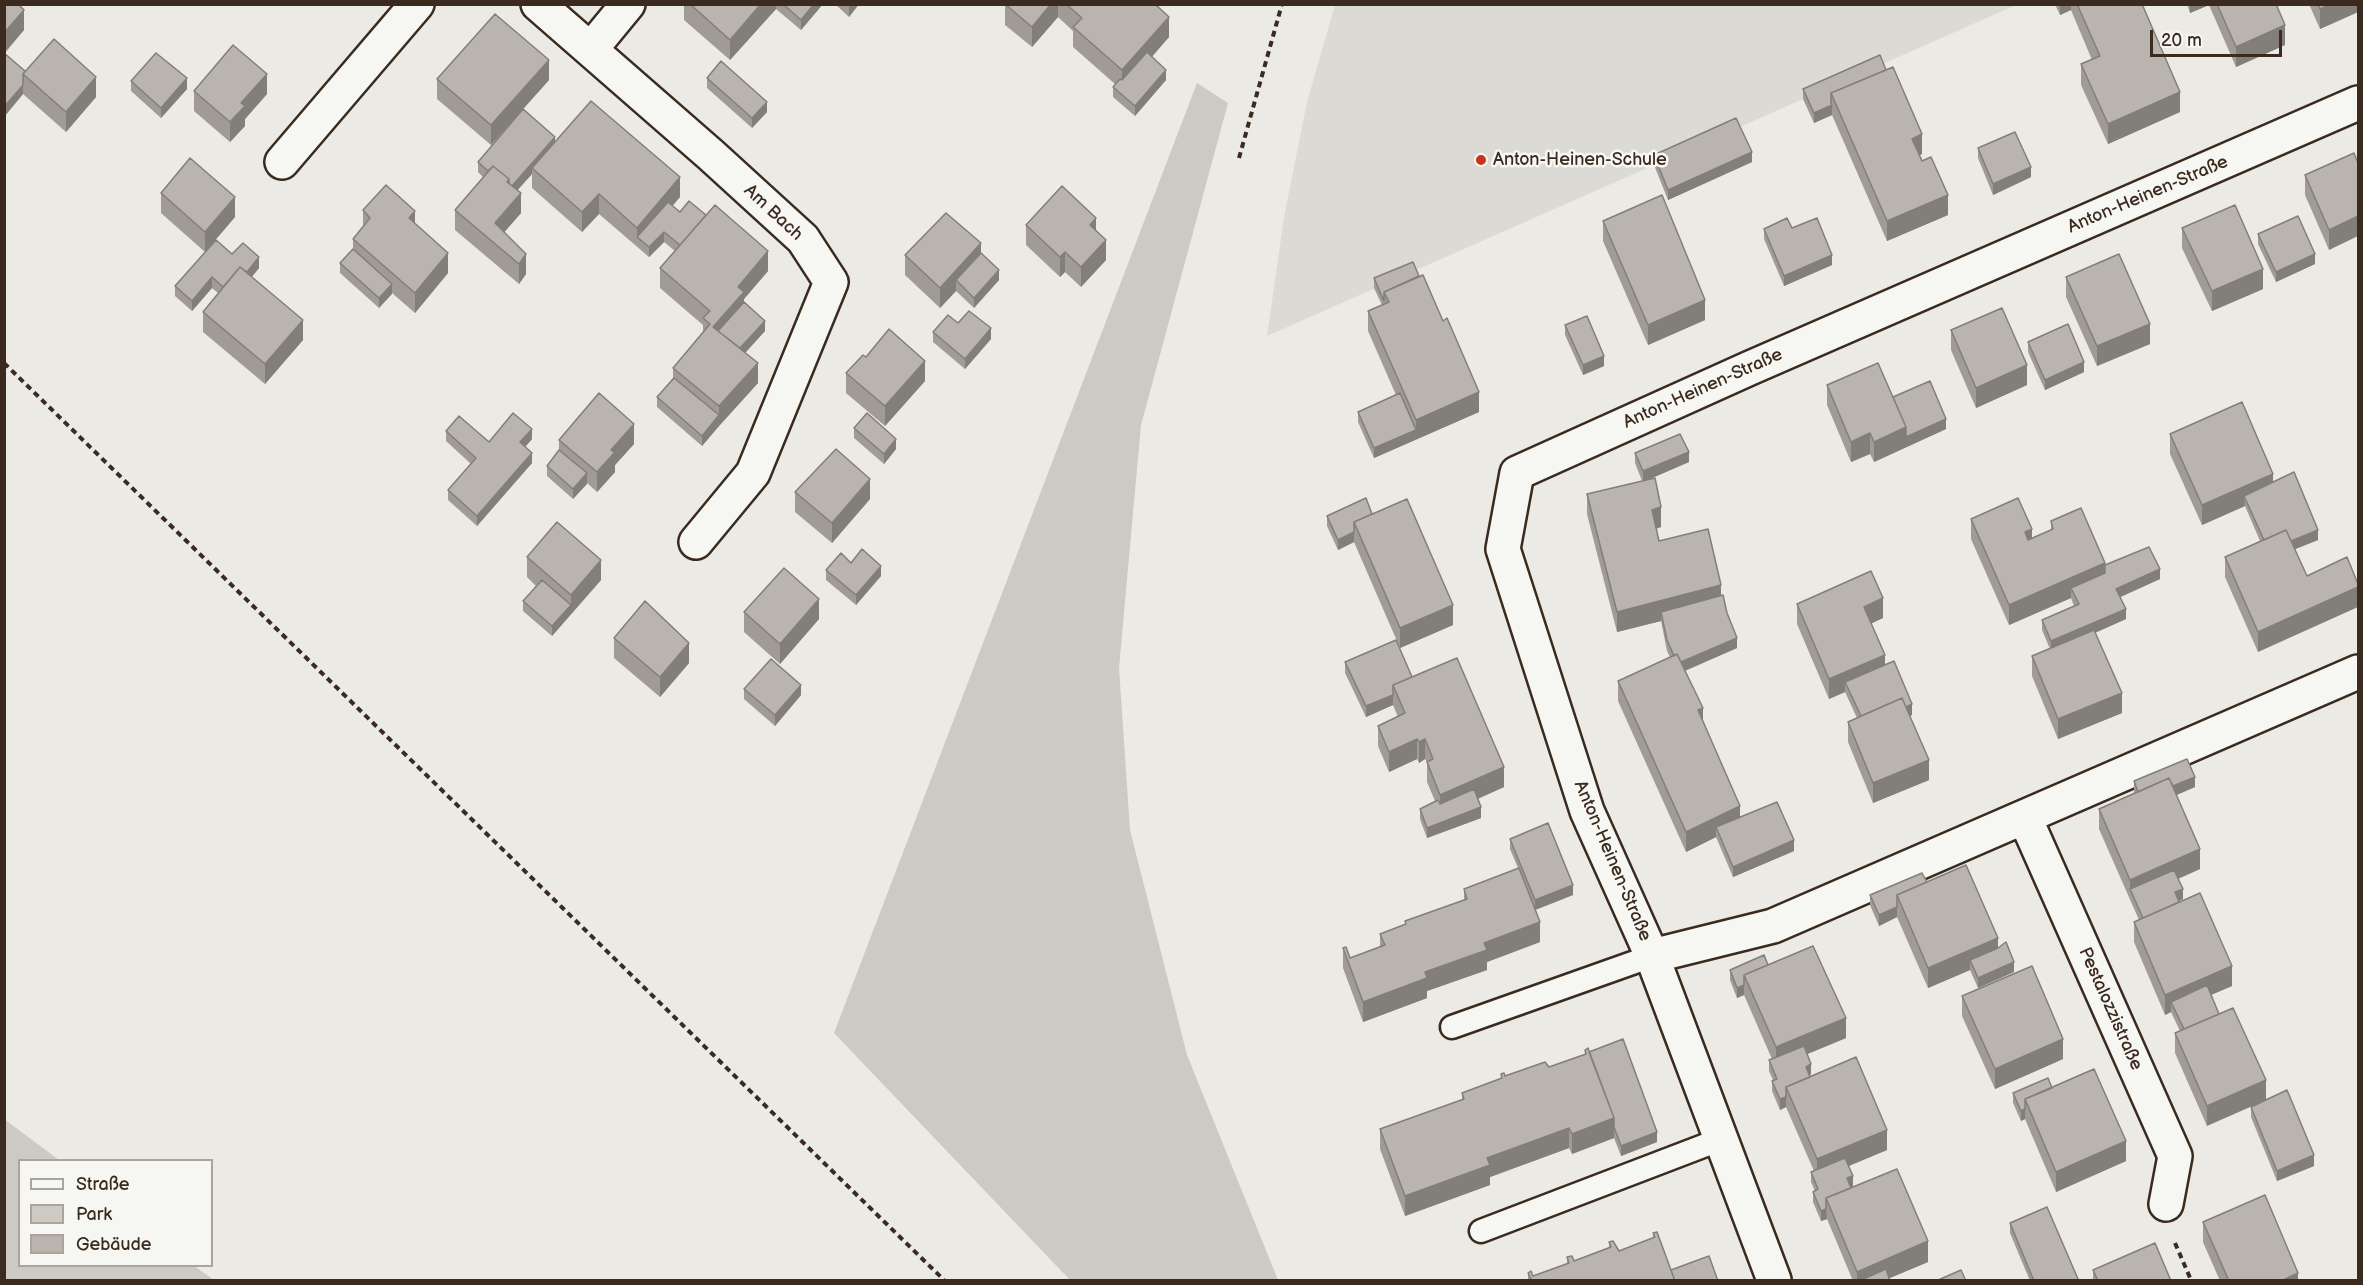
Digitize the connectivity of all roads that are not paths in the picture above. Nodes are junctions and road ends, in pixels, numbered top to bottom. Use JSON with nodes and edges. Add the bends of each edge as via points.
{"nodes":[{"id":1,"x":417,"y":4,"type":"edge"},
{"id":2,"x":538,"y":4,"type":"edge"},
{"id":3,"x":628,"y":4,"type":"edge"},
{"id":4,"x":591,"y":49,"type":"junction"},
{"id":5,"x":2358,"y":103,"type":"edge"},
{"id":6,"x":282,"y":162,"type":"dead end"},
{"id":7,"x":696,"y":542,"type":"dead end"},
{"id":8,"x":2358,"y":672,"type":"edge"},
{"id":9,"x":2025,"y":818,"type":"junction"},
{"id":10,"x":1652,"y":957,"type":"junction"},
{"id":11,"x":1452,"y":1027,"type":"dead end"},
{"id":12,"x":1719,"y":1140,"type":"junction"},
{"id":13,"x":2166,"y":1204,"type":"dead end"},
{"id":14,"x":1481,"y":1232,"type":"dead end"},
{"id":15,"x":1774,"y":1281,"type":"edge"}],
"edges":[{"from":1,"to":6,"type":"street"},
{"from":2,"to":4,"type":"street","name":"Am Bach"},
{"from":3,"to":4,"type":"street"},
{"from":4,"to":7,"type":"street","name":"Am Bach","via":[[803,239],[831,282],[753,473]]},
{"from":5,"to":10,"type":"street","name":"Anton-Heinen-Straße","via":[[1517,473],[1503,549],[1587,811]]},
{"from":8,"to":9,"type":"street"},
{"from":9,"to":10,"type":"street","via":[[1773,926]]},
{"from":9,"to":13,"type":"street","name":"Pestalozzistraße","via":[[2175,1156]]},
{"from":10,"to":11,"type":"lane","name":"Anton-Heinen-Straße"},
{"from":10,"to":12,"type":"street","name":"Anton-Heinen-Straße"},
{"from":12,"to":14,"type":"lane"},
{"from":12,"to":15,"type":"street","name":"Anton-Heinen-Straße"}]}
